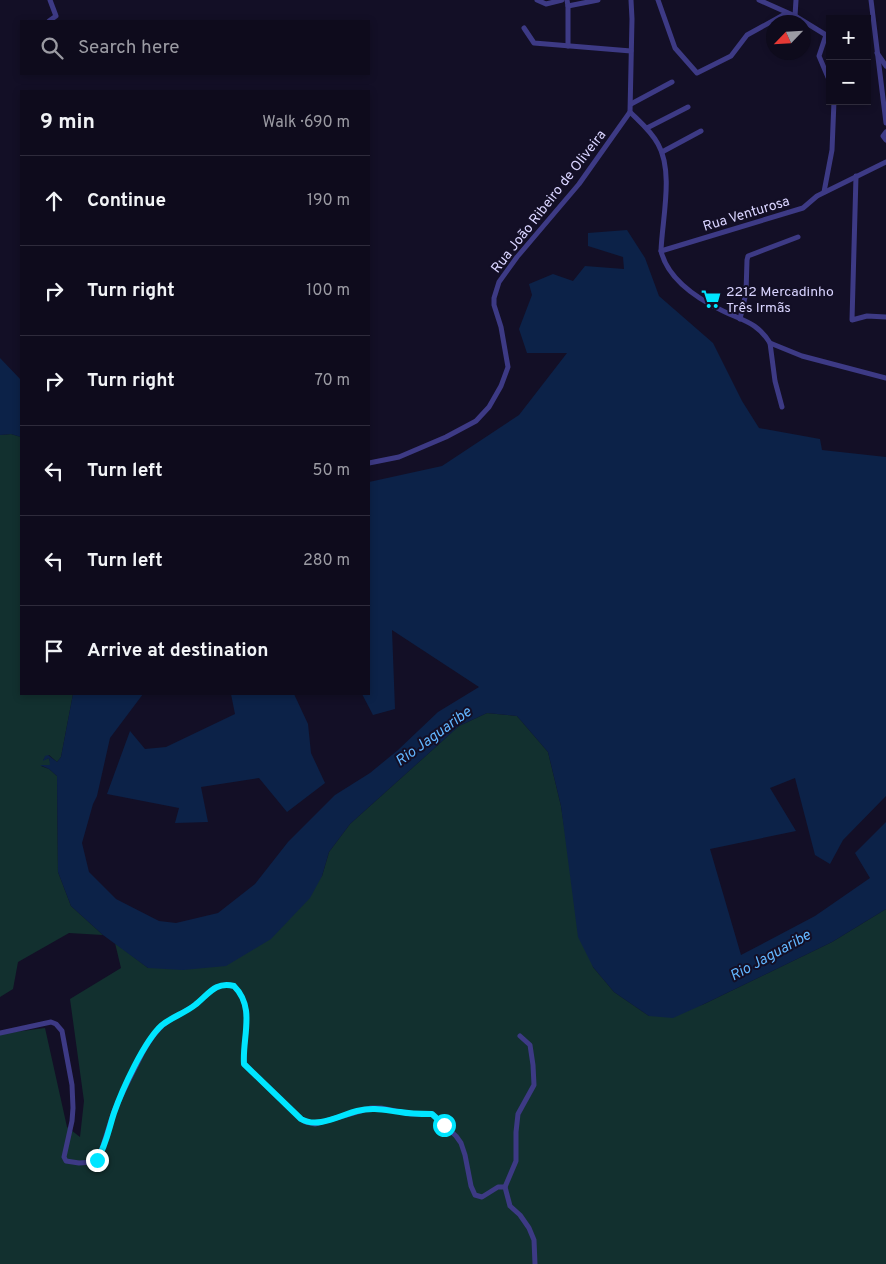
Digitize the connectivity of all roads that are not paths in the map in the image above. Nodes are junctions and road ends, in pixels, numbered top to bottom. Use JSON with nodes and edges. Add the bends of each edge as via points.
{"nodes":[{"id":1,"x":50,"y":0,"type":"edge"},
{"id":2,"x":537,"y":0,"type":"edge"},
{"id":3,"x":562,"y":0,"type":"edge"},
{"id":4,"x":596,"y":0,"type":"edge"},
{"id":5,"x":631,"y":0,"type":"edge"},
{"id":6,"x":658,"y":0,"type":"edge"},
{"id":7,"x":759,"y":0,"type":"edge"},
{"id":8,"x":796,"y":0,"type":"edge"},
{"id":9,"x":871,"y":0,"type":"edge"},
{"id":10,"x":567,"y":3,"type":"edge"},
{"id":11,"x":787,"y":13,"type":"junction"},
{"id":12,"x":793,"y":15,"type":"edge"},
{"id":13,"x":796,"y":15,"type":"edge"},
{"id":14,"x":50,"y":20,"type":"edge"},
{"id":15,"x":811,"y":26,"type":"edge"},
{"id":16,"x":524,"y":28,"type":"dead end"},
{"id":17,"x":568,"y":46,"type":"junction"},
{"id":18,"x":631,"y":51,"type":"junction"},
{"id":19,"x":877,"y":53,"type":"junction"},
{"id":20,"x":886,"y":66,"type":"edge"},
{"id":21,"x":826,"y":73,"type":"edge"},
{"id":22,"x":672,"y":82,"type":"dead end"},
{"id":23,"x":631,"y":104,"type":"junction"},
{"id":24,"x":834,"y":105,"type":"edge"},
{"id":25,"x":688,"y":107,"type":"dead end"},
{"id":26,"x":630,"y":112,"type":"junction"},
{"id":27,"x":886,"y":123,"type":"edge"},
{"id":28,"x":647,"y":128,"type":"junction"},
{"id":29,"x":701,"y":131,"type":"dead end"},
{"id":30,"x":886,"y":132,"type":"edge"},
{"id":31,"x":886,"y":140,"type":"edge"},
{"id":32,"x":662,"y":152,"type":"junction"},
{"id":33,"x":886,"y":162,"type":"edge"},
{"id":34,"x":856,"y":176,"type":"junction"},
{"id":35,"x":824,"y":192,"type":"junction"},
{"id":36,"x":798,"y":237,"type":"dead end"},
{"id":37,"x":661,"y":251,"type":"junction"},
{"id":38,"x":886,"y":317,"type":"edge"},
{"id":39,"x":740,"y":319,"type":"junction"},
{"id":40,"x":770,"y":343,"type":"junction"},
{"id":41,"x":886,"y":378,"type":"edge"},
{"id":42,"x":782,"y":407,"type":"dead end"},
{"id":43,"x":370,"y":463,"type":"edge"},
{"id":44,"x":0,"y":1033,"type":"edge"},
{"id":45,"x":520,"y":1036,"type":"dead end"},
{"id":46,"x":505,"y":1187,"type":"junction"},
{"id":47,"x":535,"y":1264,"type":"edge"}],
"edges":[{"from":1,"to":14,"type":"street","via":[[56,16]]},
{"from":2,"to":3,"type":"street","via":[[546,4]]},
{"from":4,"to":10,"type":"street"},
{"from":5,"to":18,"type":"street"},
{"from":6,"to":11,"type":"street","via":[[675,48],[697,74],[731,56],[747,35]]},
{"from":7,"to":11,"type":"street"},
{"from":8,"to":13,"type":"street"},
{"from":9,"to":19,"type":"street"},
{"from":10,"to":17,"type":"street"},
{"from":11,"to":12,"type":"street"},
{"from":15,"to":21,"type":"street","via":[[826,35],[819,56]]},
{"from":16,"to":17,"type":"street","via":[[534,43]]},
{"from":17,"to":18,"type":"street"},
{"from":18,"to":23,"type":"street"},
{"from":19,"to":20,"type":"street"},
{"from":19,"to":27,"type":"street"},
{"from":22,"to":23,"type":"street"},
{"from":23,"to":26,"type":"street"},
{"from":24,"to":35,"type":"street","via":[[832,150]]},
{"from":25,"to":28,"type":"street"},
{"from":26,"to":28,"type":"street"},
{"from":26,"to":43,"type":"street","name":"Rua João Ribeiro de Oliveira","via":[[579,184],[499,282],[494,306],[508,367],[489,407],[476,421],[446,437],[399,456]]},
{"from":28,"to":32,"type":"street"},
{"from":29,"to":32,"type":"street"},
{"from":30,"to":31,"type":"street","via":[[883,136]]},
{"from":32,"to":37,"type":"street","via":[[666,176]]},
{"from":33,"to":34,"type":"street","name":"Rua Venturosa"},
{"from":34,"to":35,"type":"street","name":"Rua Venturosa"},
{"from":34,"to":38,"type":"street","via":[[852,320],[867,316]]},
{"from":35,"to":37,"type":"street","name":"Rua Venturosa","via":[[803,208]]},
{"from":36,"to":39,"type":"street","via":[[748,256],[746,293]]},
{"from":37,"to":39,"type":"street","via":[[669,271],[678,280],[707,303]]},
{"from":39,"to":40,"type":"street","via":[[756,326]]},
{"from":40,"to":41,"type":"street","via":[[802,356]]},
{"from":40,"to":42,"type":"street"},
{"from":44,"to":46,"type":"street","via":[[51,1022],[62,1031],[73,1108],[64,1157],[71,1163],[94,1162],[99,1157],[114,1111],[152,1037],[160,1027],[188,1010],[212,988],[234,986],[247,1009],[244,1064],[301,1119],[315,1124],[371,1108],[432,1114],[461,1143],[475,1195],[482,1197],[498,1187]]},
{"from":45,"to":46,"type":"street","via":[[530,1045],[534,1085],[518,1114],[516,1162]]},
{"from":46,"to":47,"type":"street","via":[[510,1206],[526,1223],[534,1240]]}]}
